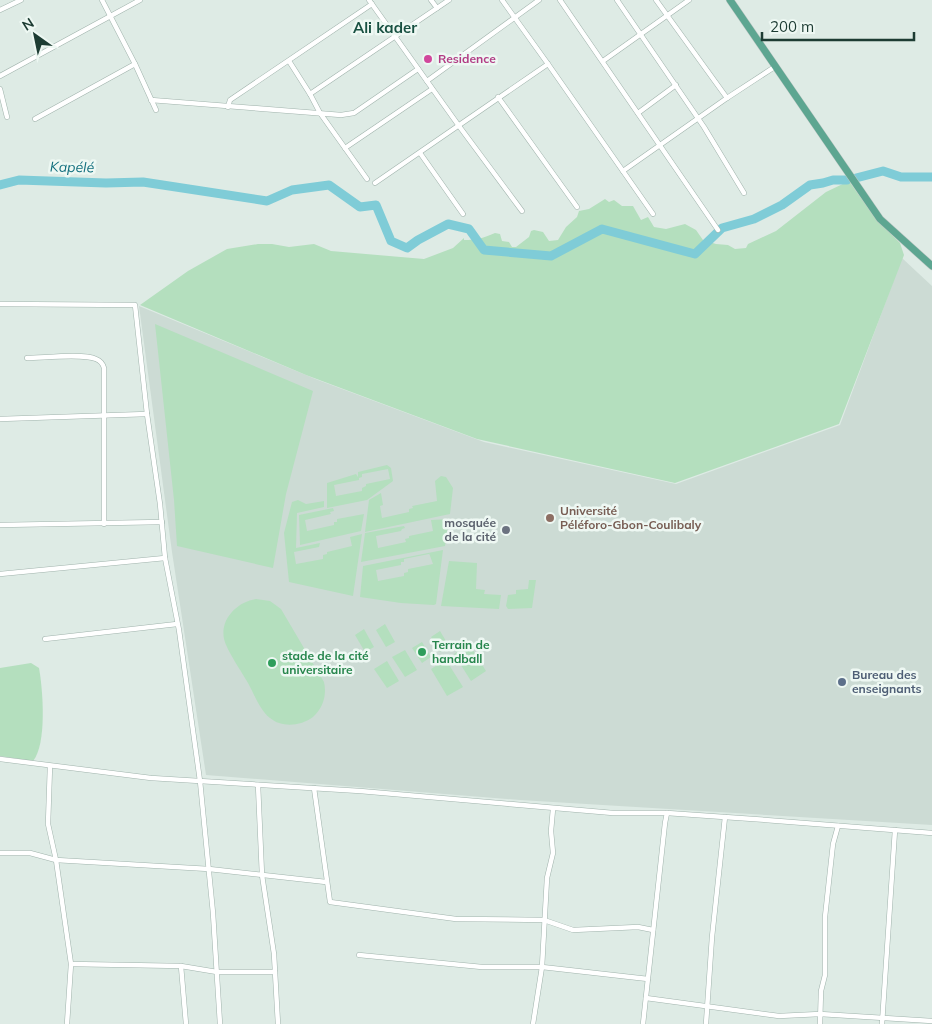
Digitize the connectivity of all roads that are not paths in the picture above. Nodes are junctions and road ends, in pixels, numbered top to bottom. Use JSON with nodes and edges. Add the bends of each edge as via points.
{"nodes":[{"id":1,"x":21,"y":0,"type":"edge"},
{"id":2,"x":102,"y":0,"type":"edge"},
{"id":3,"x":140,"y":0,"type":"edge"},
{"id":4,"x":431,"y":0,"type":"edge"},
{"id":5,"x":449,"y":0,"type":"edge"},
{"id":6,"x":502,"y":0,"type":"edge"},
{"id":7,"x":539,"y":0,"type":"edge"},
{"id":8,"x":560,"y":0,"type":"edge"},
{"id":9,"x":617,"y":0,"type":"edge"},
{"id":10,"x":656,"y":0,"type":"edge"},
{"id":11,"x":689,"y":0,"type":"edge"},
{"id":12,"x":730,"y":0,"type":"edge"},
{"id":13,"x":370,"y":2,"type":"edge"},
{"id":14,"x":437,"y":8,"type":"junction"},
{"id":15,"x":0,"y":10,"type":"edge"},
{"id":16,"x":110,"y":15,"type":"junction"},
{"id":17,"x":667,"y":16,"type":"junction"},
{"id":18,"x":515,"y":18,"type":"junction"},
{"id":19,"x":642,"y":34,"type":"junction"},
{"id":20,"x":396,"y":36,"type":"junction"},
{"id":21,"x":289,"y":61,"type":"junction"},
{"id":22,"x":603,"y":62,"type":"junction"},
{"id":23,"x":135,"y":64,"type":"junction"},
{"id":24,"x":548,"y":64,"type":"junction"},
{"id":25,"x":776,"y":66,"type":"junction"},
{"id":26,"x":418,"y":69,"type":"junction"},
{"id":27,"x":0,"y":76,"type":"edge"},
{"id":28,"x":426,"y":81,"type":"junction"},
{"id":29,"x":676,"y":85,"type":"junction"},
{"id":30,"x":0,"y":89,"type":"edge"},
{"id":31,"x":432,"y":89,"type":"junction"},
{"id":32,"x":310,"y":94,"type":"junction"},
{"id":33,"x":498,"y":97,"type":"junction"},
{"id":34,"x":727,"y":98,"type":"junction"},
{"id":35,"x":152,"y":100,"type":"junction"},
{"id":36,"x":228,"y":107,"type":"junction"},
{"id":37,"x":156,"y":110,"type":"dead end"},
{"id":38,"x":320,"y":113,"type":"junction"},
{"id":39,"x":638,"y":113,"type":"junction"},
{"id":40,"x":7,"y":116,"type":"dead end"},
{"id":41,"x":35,"y":119,"type":"dead end"},
{"id":42,"x":698,"y":119,"type":"junction"},
{"id":43,"x":459,"y":126,"type":"junction"},
{"id":44,"x":660,"y":146,"type":"junction"},
{"id":45,"x":345,"y":148,"type":"junction"},
{"id":46,"x":420,"y":153,"type":"junction"},
{"id":47,"x":623,"y":171,"type":"junction"},
{"id":48,"x":367,"y":179,"type":"dead end"},
{"id":49,"x":375,"y":183,"type":"dead end"},
{"id":50,"x":744,"y":192,"type":"dead end"},
{"id":51,"x":577,"y":207,"type":"dead end"},
{"id":52,"x":522,"y":211,"type":"dead end"},
{"id":53,"x":463,"y":214,"type":"dead end"},
{"id":54,"x":653,"y":214,"type":"dead end"},
{"id":55,"x":718,"y":230,"type":"dead end"},
{"id":56,"x":932,"y":266,"type":"edge"},
{"id":57,"x":0,"y":304,"type":"edge"},
{"id":58,"x":27,"y":358,"type":"dead end"},
{"id":59,"x":147,"y":414,"type":"junction"},
{"id":60,"x":105,"y":416,"type":"junction"},
{"id":61,"x":0,"y":419,"type":"edge"},
{"id":62,"x":162,"y":522,"type":"junction"},
{"id":63,"x":104,"y":524,"type":"junction"},
{"id":64,"x":0,"y":525,"type":"edge"},
{"id":65,"x":165,"y":558,"type":"junction"},
{"id":66,"x":0,"y":574,"type":"edge"},
{"id":67,"x":178,"y":624,"type":"junction"},
{"id":68,"x":45,"y":639,"type":"dead end"},
{"id":69,"x":0,"y":759,"type":"edge"},
{"id":70,"x":50,"y":766,"type":"junction"},
{"id":71,"x":200,"y":781,"type":"junction"},
{"id":72,"x":258,"y":784,"type":"junction"},
{"id":73,"x":314,"y":788,"type":"junction"},
{"id":74,"x":553,"y":809,"type":"junction"},
{"id":75,"x":667,"y":813,"type":"junction"},
{"id":76,"x":725,"y":818,"type":"junction"},
{"id":77,"x":838,"y":826,"type":"junction"},
{"id":78,"x":895,"y":830,"type":"junction"},
{"id":79,"x":932,"y":834,"type":"edge"},
{"id":80,"x":0,"y":853,"type":"edge"},
{"id":81,"x":56,"y":860,"type":"junction"},
{"id":82,"x":209,"y":869,"type":"junction"},
{"id":83,"x":262,"y":875,"type":"junction"},
{"id":84,"x":326,"y":882,"type":"junction"},
{"id":85,"x":544,"y":920,"type":"junction"},
{"id":86,"x":653,"y":930,"type":"junction"},
{"id":87,"x":359,"y":955,"type":"dead end"},
{"id":88,"x":71,"y":964,"type":"junction"},
{"id":89,"x":181,"y":966,"type":"junction"},
{"id":90,"x":542,"y":967,"type":"junction"},
{"id":91,"x":217,"y":972,"type":"junction"},
{"id":92,"x":275,"y":972,"type":"junction"},
{"id":93,"x":648,"y":979,"type":"junction"},
{"id":94,"x":646,"y":998,"type":"junction"},
{"id":95,"x":707,"y":1007,"type":"junction"},
{"id":96,"x":820,"y":1014,"type":"junction"},
{"id":97,"x":882,"y":1018,"type":"junction"},
{"id":98,"x":932,"y":1022,"type":"edge"},
{"id":99,"x":67,"y":1024,"type":"edge"},
{"id":100,"x":186,"y":1024,"type":"edge"},
{"id":101,"x":220,"y":1024,"type":"edge"},
{"id":102,"x":278,"y":1024,"type":"edge"},
{"id":103,"x":533,"y":1024,"type":"edge"},
{"id":104,"x":643,"y":1024,"type":"edge"},
{"id":105,"x":706,"y":1024,"type":"edge"},
{"id":106,"x":820,"y":1024,"type":"edge"},
{"id":107,"x":882,"y":1024,"type":"edge"}],
"edges":[{"from":1,"to":15,"type":"street"},
{"from":2,"to":16,"type":"street"},
{"from":3,"to":16,"type":"street"},
{"from":4,"to":14,"type":"street"},
{"from":5,"to":14,"type":"street"},
{"from":6,"to":18,"type":"street"},
{"from":7,"to":18,"type":"street"},
{"from":8,"to":22,"type":"street"},
{"from":9,"to":19,"type":"street"},
{"from":10,"to":17,"type":"street"},
{"from":11,"to":17,"type":"street"},
{"from":12,"to":25,"type":"main road"},
{"from":13,"to":20,"type":"street"},
{"from":13,"to":21,"type":"street"},
{"from":14,"to":20,"type":"street"},
{"from":16,"to":23,"type":"street"},
{"from":16,"to":27,"type":"street"},
{"from":17,"to":19,"type":"street"},
{"from":17,"to":34,"type":"street"},
{"from":18,"to":24,"type":"street"},
{"from":18,"to":28,"type":"street"},
{"from":19,"to":22,"type":"street"},
{"from":19,"to":29,"type":"street"},
{"from":20,"to":26,"type":"street"},
{"from":20,"to":32,"type":"street"},
{"from":21,"to":32,"type":"street"},
{"from":21,"to":36,"type":"street","via":[[230,100]]},
{"from":22,"to":39,"type":"street"},
{"from":23,"to":35,"type":"street"},
{"from":23,"to":41,"type":"street"},
{"from":24,"to":33,"type":"street"},
{"from":24,"to":47,"type":"street"},
{"from":25,"to":34,"type":"street"},
{"from":25,"to":56,"type":"main road","via":[[880,219]]},
{"from":26,"to":28,"type":"street"},
{"from":26,"to":38,"type":"street","via":[[354,113]]},
{"from":28,"to":31,"type":"street"},
{"from":29,"to":39,"type":"street"},
{"from":29,"to":42,"type":"street"},
{"from":30,"to":40,"type":"street"},
{"from":31,"to":43,"type":"street"},
{"from":31,"to":45,"type":"street"},
{"from":32,"to":38,"type":"street"},
{"from":33,"to":43,"type":"street"},
{"from":33,"to":51,"type":"street"},
{"from":34,"to":42,"type":"street"},
{"from":35,"to":36,"type":"street"},
{"from":35,"to":37,"type":"street"},
{"from":36,"to":38,"type":"street"},
{"from":38,"to":45,"type":"street"},
{"from":39,"to":44,"type":"street"},
{"from":42,"to":44,"type":"street"},
{"from":42,"to":50,"type":"street"},
{"from":43,"to":46,"type":"street"},
{"from":43,"to":52,"type":"street"},
{"from":44,"to":47,"type":"street"},
{"from":44,"to":55,"type":"street"},
{"from":45,"to":48,"type":"street"},
{"from":46,"to":49,"type":"street"},
{"from":46,"to":53,"type":"street"},
{"from":47,"to":54,"type":"street"},
{"from":57,"to":59,"type":"street","via":[[135,305]]},
{"from":58,"to":60,"type":"street","via":[[85,357],[102,363]]},
{"from":59,"to":60,"type":"street"},
{"from":59,"to":62,"type":"street"},
{"from":60,"to":61,"type":"street"},
{"from":60,"to":63,"type":"street"},
{"from":62,"to":63,"type":"street"},
{"from":62,"to":65,"type":"street"},
{"from":63,"to":64,"type":"street"},
{"from":65,"to":66,"type":"street"},
{"from":65,"to":67,"type":"street"},
{"from":67,"to":68,"type":"street"},
{"from":67,"to":71,"type":"street"},
{"from":69,"to":70,"type":"street"},
{"from":70,"to":71,"type":"street"},
{"from":70,"to":81,"type":"street","via":[[48,824]]},
{"from":71,"to":72,"type":"street"},
{"from":71,"to":82,"type":"street"},
{"from":72,"to":73,"type":"street"},
{"from":72,"to":83,"type":"street"},
{"from":73,"to":74,"type":"street"},
{"from":73,"to":84,"type":"street"},
{"from":74,"to":75,"type":"street"},
{"from":74,"to":85,"type":"street","via":[[550,832],[553,853],[547,878]]},
{"from":75,"to":76,"type":"street"},
{"from":75,"to":86,"type":"street"},
{"from":76,"to":77,"type":"street"},
{"from":76,"to":95,"type":"street"},
{"from":77,"to":78,"type":"street"},
{"from":77,"to":96,"type":"street","via":[[825,917],[825,976]]},
{"from":78,"to":79,"type":"street"},
{"from":78,"to":97,"type":"street"},
{"from":80,"to":81,"type":"street","via":[[30,853]]},
{"from":81,"to":82,"type":"street"},
{"from":81,"to":88,"type":"street"},
{"from":82,"to":83,"type":"street"},
{"from":82,"to":91,"type":"street"},
{"from":83,"to":84,"type":"street"},
{"from":83,"to":92,"type":"street"},
{"from":84,"to":85,"type":"street","via":[[330,902],[456,919]]},
{"from":85,"to":86,"type":"street","via":[[572,930],[638,927]]},
{"from":85,"to":90,"type":"street"},
{"from":86,"to":93,"type":"street"},
{"from":87,"to":90,"type":"street","via":[[482,967]]},
{"from":88,"to":89,"type":"street"},
{"from":88,"to":99,"type":"street"},
{"from":89,"to":91,"type":"street"},
{"from":89,"to":100,"type":"street"},
{"from":90,"to":93,"type":"street"},
{"from":90,"to":103,"type":"street"},
{"from":91,"to":92,"type":"street"},
{"from":91,"to":101,"type":"street"},
{"from":92,"to":102,"type":"street"},
{"from":93,"to":94,"type":"street"},
{"from":94,"to":95,"type":"street"},
{"from":94,"to":104,"type":"street"},
{"from":95,"to":96,"type":"street","via":[[779,1016]]},
{"from":95,"to":105,"type":"street"},
{"from":96,"to":97,"type":"street"},
{"from":96,"to":106,"type":"street"},
{"from":97,"to":98,"type":"street"},
{"from":97,"to":107,"type":"street"}]}
